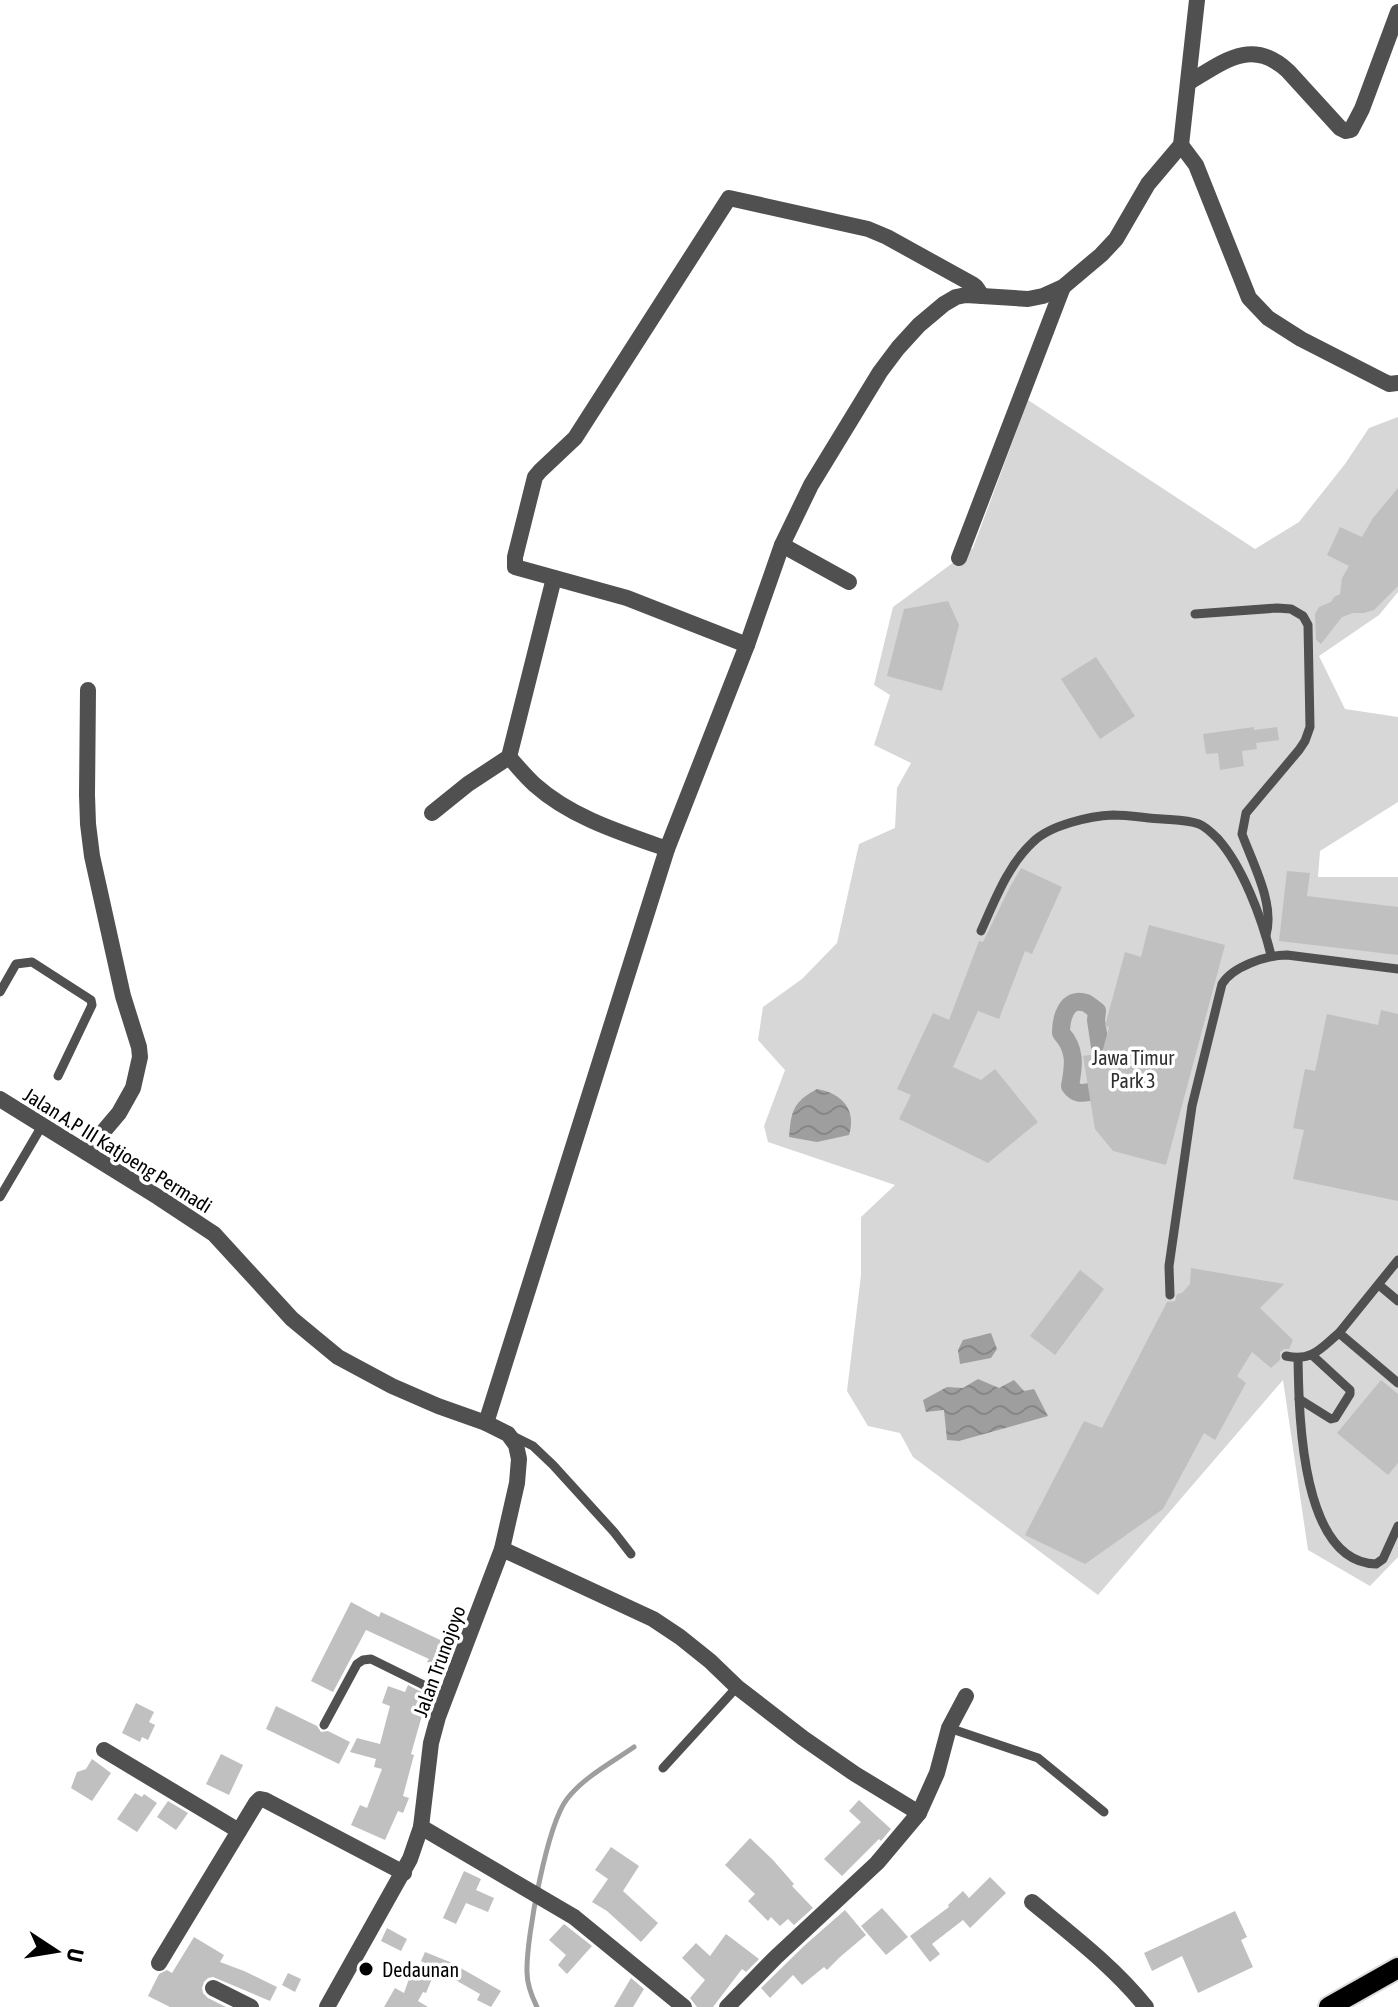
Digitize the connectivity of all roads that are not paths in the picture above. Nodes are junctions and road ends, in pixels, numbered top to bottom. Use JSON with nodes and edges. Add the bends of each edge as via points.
{"nodes":[{"id":1,"x":1197,"y":0,"type":"edge"},
{"id":2,"x":1398,"y":12,"type":"edge"},
{"id":3,"x":1188,"y":83,"type":"junction"},
{"id":4,"x":1181,"y":145,"type":"junction"},
{"id":5,"x":1063,"y":287,"type":"junction"},
{"id":6,"x":982,"y":296,"type":"junction"},
{"id":7,"x":1398,"y":383,"type":"edge"},
{"id":8,"x":782,"y":545,"type":"junction"},
{"id":9,"x":959,"y":558,"type":"dead end"},
{"id":10,"x":554,"y":578,"type":"junction"},
{"id":11,"x":849,"y":582,"type":"dead end"},
{"id":12,"x":1195,"y":614,"type":"dead end"},
{"id":13,"x":747,"y":645,"type":"junction"},
{"id":14,"x":88,"y":690,"type":"dead end"},
{"id":15,"x":509,"y":757,"type":"junction"},
{"id":16,"x":432,"y":813,"type":"dead end"},
{"id":17,"x":667,"y":849,"type":"junction"},
{"id":18,"x":981,"y":931,"type":"dead end"},
{"id":19,"x":1266,"y":935,"type":"junction"},
{"id":20,"x":1271,"y":955,"type":"junction"},
{"id":21,"x":1398,"y":969,"type":"edge"},
{"id":22,"x":0,"y":992,"type":"edge"},
{"id":23,"x":58,"y":1076,"type":"dead end"},
{"id":24,"x":0,"y":1099,"type":"edge"},
{"id":25,"x":43,"y":1124,"type":"junction"},
{"id":26,"x":86,"y":1152,"type":"junction"},
{"id":27,"x":0,"y":1197,"type":"edge"},
{"id":28,"x":1398,"y":1260,"type":"edge"},
{"id":29,"x":1379,"y":1285,"type":"junction"},
{"id":30,"x":1170,"y":1295,"type":"dead end"},
{"id":31,"x":1398,"y":1301,"type":"edge"},
{"id":32,"x":1339,"y":1333,"type":"junction"},
{"id":33,"x":1312,"y":1355,"type":"junction"},
{"id":34,"x":1286,"y":1356,"type":"dead end"},
{"id":35,"x":1298,"y":1358,"type":"junction"},
{"id":36,"x":1398,"y":1383,"type":"edge"},
{"id":37,"x":1299,"y":1399,"type":"junction"},
{"id":38,"x":486,"y":1423,"type":"junction"},
{"id":39,"x":508,"y":1434,"type":"junction"},
{"id":40,"x":1398,"y":1526,"type":"edge"},
{"id":41,"x":502,"y":1549,"type":"junction"},
{"id":42,"x":631,"y":1554,"type":"dead end"},
{"id":43,"x":737,"y":1687,"type":"junction"},
{"id":44,"x":446,"y":1696,"type":"junction"},
{"id":45,"x":966,"y":1696,"type":"dead end"},
{"id":46,"x":324,"y":1725,"type":"dead end"},
{"id":47,"x":949,"y":1728,"type":"junction"},
{"id":48,"x":104,"y":1750,"type":"dead end"},
{"id":49,"x":663,"y":1768,"type":"dead end"},
{"id":50,"x":1104,"y":1812,"type":"dead end"},
{"id":51,"x":919,"y":1813,"type":"junction"},
{"id":52,"x":421,"y":1827,"type":"junction"},
{"id":53,"x":239,"y":1831,"type":"junction"},
{"id":54,"x":404,"y":1873,"type":"junction"},
{"id":55,"x":1032,"y":1902,"type":"dead end"},
{"id":56,"x":159,"y":1963,"type":"dead end"},
{"id":57,"x":1398,"y":1968,"type":"edge"},
{"id":58,"x":213,"y":1988,"type":"dead end"},
{"id":59,"x":251,"y":2007,"type":"edge"},
{"id":60,"x":327,"y":2007,"type":"edge"},
{"id":61,"x":684,"y":2007,"type":"edge"},
{"id":62,"x":727,"y":2007,"type":"edge"},
{"id":63,"x":1146,"y":2007,"type":"edge"},
{"id":64,"x":1329,"y":2007,"type":"edge"}],
"edges":[{"from":1,"to":3,"type":"street"},
{"from":2,"to":3,"type":"street","via":[[1351,130],[1340,128],[1279,62],[1264,54],[1237,57]]},
{"from":3,"to":4,"type":"street"},
{"from":4,"to":5,"type":"street","via":[[1148,184],[1116,239]]},
{"from":4,"to":7,"type":"street","via":[[1196,165],[1249,298],[1301,339],[1389,384]]},
{"from":5,"to":6,"type":"street","via":[[1028,299]]},
{"from":5,"to":9,"type":"street"},
{"from":6,"to":8,"type":"street","via":[[956,297],[944,304],[898,348],[811,485]]},
{"from":6,"to":10,"type":"street","via":[[972,284],[868,229],[729,198],[575,438],[535,477],[514,564]]},
{"from":8,"to":11,"type":"street"},
{"from":8,"to":13,"type":"street"},
{"from":10,"to":13,"type":"street","via":[[627,598]]},
{"from":10,"to":15,"type":"street"},
{"from":12,"to":19,"type":"lane","via":[[1291,609],[1308,625],[1310,727],[1299,750],[1243,822],[1242,834],[1268,905]]},
{"from":13,"to":17,"type":"street"},
{"from":14,"to":26,"type":"street","via":[[92,856],[140,1057],[133,1088],[119,1113]]},
{"from":15,"to":16,"type":"street"},
{"from":15,"to":17,"type":"street","via":[[555,801],[617,832]]},
{"from":17,"to":38,"type":"street"},
{"from":18,"to":19,"type":"lane","via":[[1018,857],[1035,839],[1113,815],[1200,824],[1232,861]]},
{"from":19,"to":20,"type":"lane"},
{"from":20,"to":21,"type":"lane"},
{"from":20,"to":30,"type":"lane","via":[[1227,975],[1222,984],[1192,1106],[1169,1266]]},
{"from":22,"to":23,"type":"lane","via":[[23,961],[91,1000]]},
{"from":24,"to":25,"type":"street","name":"Jalan A.P III Katjoeng Permadi"},
{"from":25,"to":26,"type":"street","name":"Jalan A.P III Katjoeng Permadi"},
{"from":25,"to":27,"type":"lane"},
{"from":26,"to":38,"type":"street","name":"Jalan A.P III Katjoeng Permadi","via":[[214,1234],[292,1319],[338,1357],[392,1386]]},
{"from":28,"to":29,"type":"lane"},
{"from":29,"to":31,"type":"lane"},
{"from":29,"to":32,"type":"lane"},
{"from":32,"to":33,"type":"lane"},
{"from":32,"to":36,"type":"lane"},
{"from":33,"to":35,"type":"lane"},
{"from":33,"to":37,"type":"lane","via":[[1350,1394],[1331,1419]]},
{"from":34,"to":35,"type":"lane"},
{"from":35,"to":37,"type":"lane"},
{"from":37,"to":40,"type":"lane","via":[[1303,1451],[1328,1534],[1356,1561],[1376,1564]]},
{"from":38,"to":39,"type":"street"},
{"from":39,"to":41,"type":"street","name":"Jalan Trunojoyo","via":[[519,1459]]},
{"from":39,"to":42,"type":"lane","via":[[543,1455]]},
{"from":41,"to":43,"type":"street","via":[[653,1619]]},
{"from":41,"to":44,"type":"street","name":"Jalan Trunojoyo"},
{"from":43,"to":49,"type":"lane"},
{"from":43,"to":51,"type":"street","via":[[811,1744]]},
{"from":44,"to":46,"type":"lane","via":[[371,1659],[363,1660]]},
{"from":44,"to":52,"type":"street","name":"Jalan Trunojoyo","via":[[431,1743]]},
{"from":45,"to":47,"type":"street"},
{"from":47,"to":50,"type":"lane","via":[[1038,1758]]},
{"from":47,"to":51,"type":"street"},
{"from":48,"to":53,"type":"street"},
{"from":51,"to":62,"type":"street","via":[[877,1863]]},
{"from":52,"to":54,"type":"street","name":"Jalan Trunojoyo"},
{"from":52,"to":61,"type":"street","via":[[574,1917]]},
{"from":53,"to":54,"type":"street","via":[[256,1803],[265,1800]]},
{"from":53,"to":56,"type":"street"},
{"from":54,"to":60,"type":"street","name":"Jalan Trunojoyo"},
{"from":55,"to":63,"type":"street"},
{"from":57,"to":64,"type":"main road"},
{"from":58,"to":59,"type":"street"}]}
